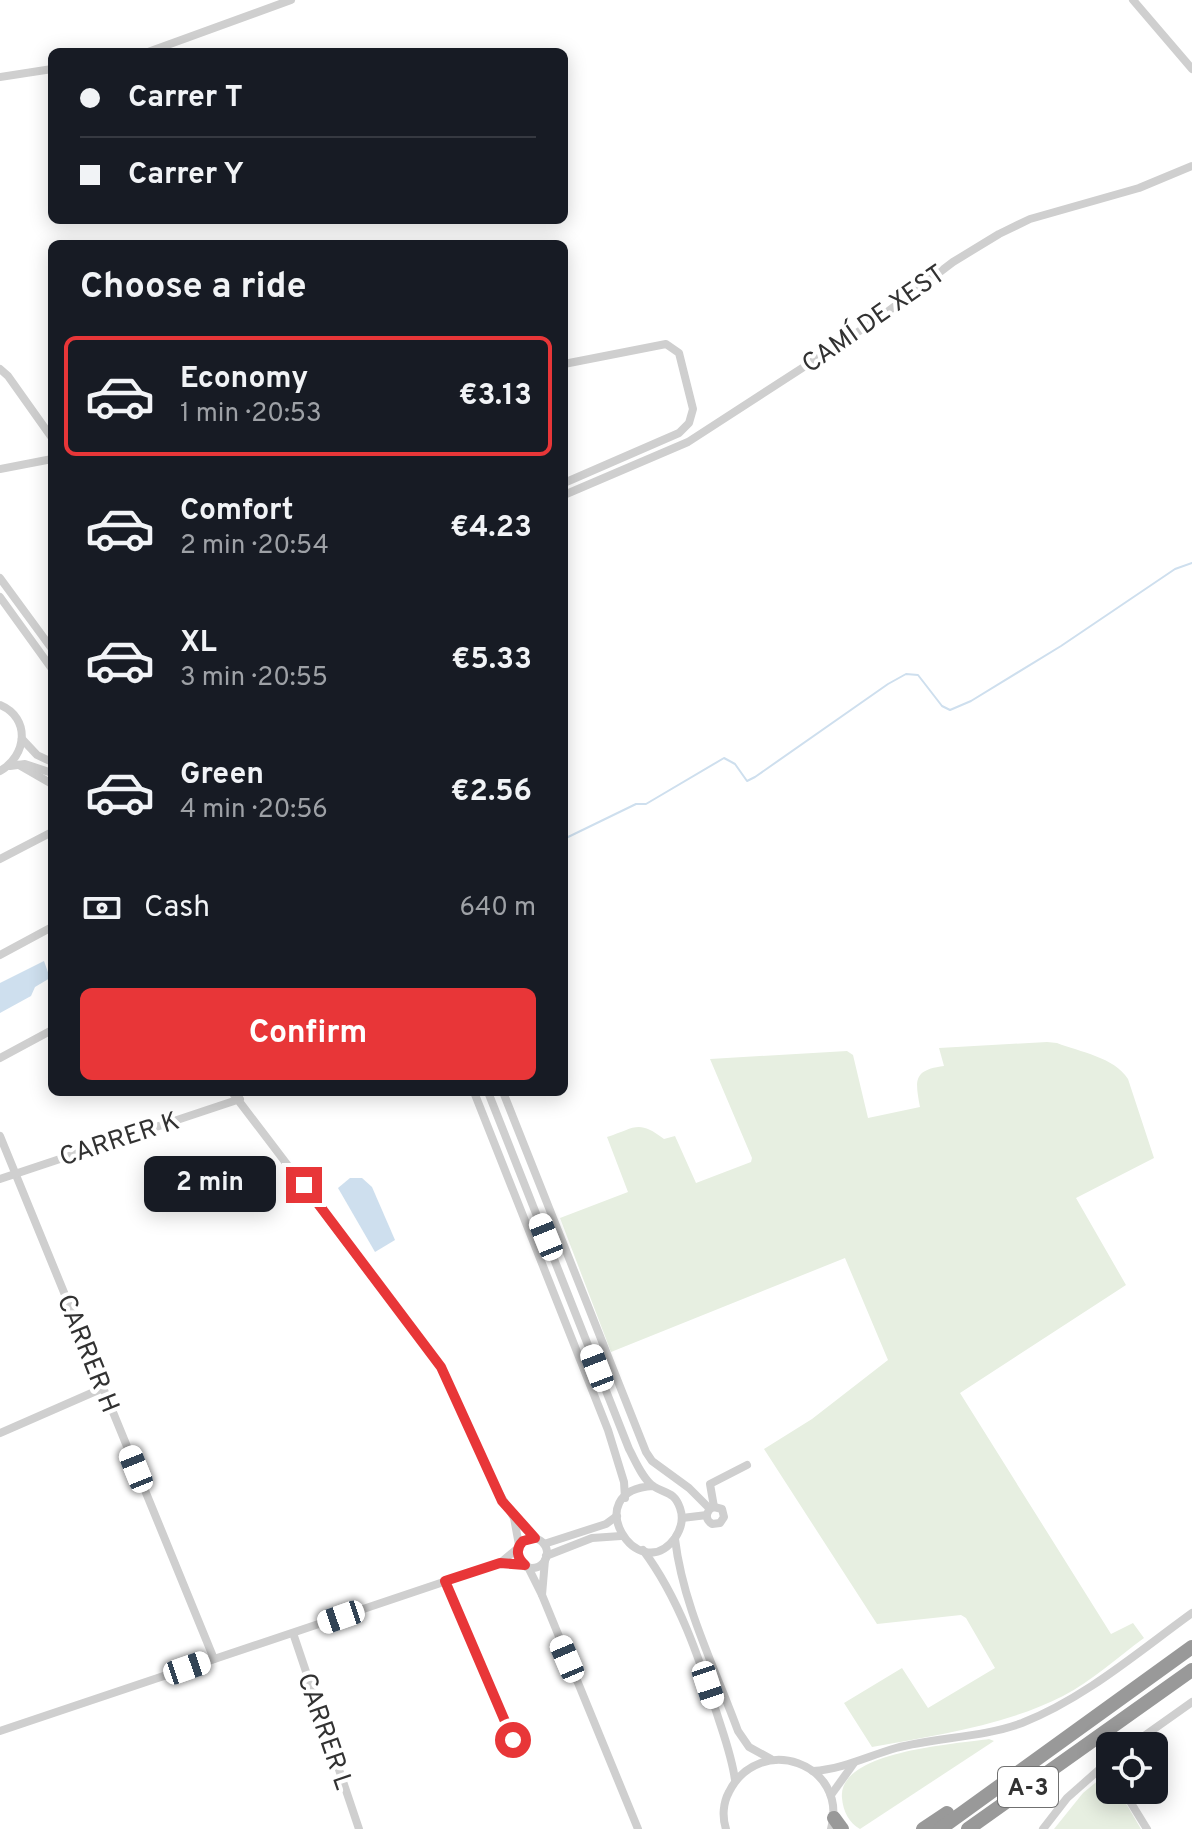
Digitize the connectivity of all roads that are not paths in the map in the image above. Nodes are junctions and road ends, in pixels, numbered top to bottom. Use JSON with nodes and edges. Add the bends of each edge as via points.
{"nodes":[{"id":1,"x":291,"y":0,"type":"edge"},
{"id":2,"x":1133,"y":0,"type":"edge"},
{"id":3,"x":159,"y":48,"type":"edge"},
{"id":4,"x":1192,"y":69,"type":"edge"},
{"id":5,"x":48,"y":70,"type":"edge"},
{"id":6,"x":0,"y":77,"type":"edge"},
{"id":7,"x":1190,"y":169,"type":"edge"},
{"id":8,"x":568,"y":363,"type":"edge"},
{"id":9,"x":0,"y":369,"type":"edge"},
{"id":10,"x":48,"y":432,"type":"edge"},
{"id":11,"x":48,"y":460,"type":"edge"},
{"id":12,"x":0,"y":469,"type":"edge"},
{"id":13,"x":568,"y":481,"type":"edge"},
{"id":14,"x":568,"y":493,"type":"edge"},
{"id":15,"x":0,"y":578,"type":"edge"},
{"id":16,"x":0,"y":597,"type":"edge"},
{"id":17,"x":48,"y":644,"type":"edge"},
{"id":18,"x":48,"y":663,"type":"edge"},
{"id":19,"x":0,"y":705,"type":"edge"},
{"id":20,"x":22,"y":739,"type":"junction"},
{"id":21,"x":48,"y":760,"type":"edge"},
{"id":22,"x":9,"y":767,"type":"edge"},
{"id":23,"x":48,"y":772,"type":"edge"},
{"id":24,"x":48,"y":782,"type":"edge"},
{"id":25,"x":48,"y":834,"type":"edge"},
{"id":26,"x":0,"y":859,"type":"edge"},
{"id":27,"x":48,"y":929,"type":"edge"},
{"id":28,"x":0,"y":955,"type":"edge"},
{"id":29,"x":48,"y":1032,"type":"edge"},
{"id":30,"x":0,"y":1058,"type":"edge"},
{"id":31,"x":242,"y":1096,"type":"edge"},
{"id":32,"x":476,"y":1096,"type":"edge"},
{"id":33,"x":490,"y":1096,"type":"edge"},
{"id":34,"x":505,"y":1096,"type":"edge"},
{"id":35,"x":0,"y":1136,"type":"edge"},
{"id":36,"x":15,"y":1172,"type":"junction"},
{"id":37,"x":0,"y":1179,"type":"edge"},
{"id":38,"x":103,"y":1388,"type":"junction"},
{"id":39,"x":0,"y":1433,"type":"edge"},
{"id":40,"x":747,"y":1465,"type":"dead end"},
{"id":41,"x":653,"y":1486,"type":"junction"},
{"id":42,"x":625,"y":1498,"type":"junction"},
{"id":43,"x":710,"y":1510,"type":"junction"},
{"id":44,"x":617,"y":1516,"type":"junction"},
{"id":45,"x":514,"y":1518,"type":"junction"},
{"id":46,"x":682,"y":1518,"type":"junction"},
{"id":47,"x":621,"y":1536,"type":"junction"},
{"id":48,"x":535,"y":1538,"type":"junction"},
{"id":49,"x":675,"y":1538,"type":"junction"},
{"id":50,"x":544,"y":1544,"type":"junction"},
{"id":51,"x":519,"y":1546,"type":"junction"},
{"id":52,"x":643,"y":1550,"type":"junction"},
{"id":53,"x":546,"y":1558,"type":"junction"},
{"id":54,"x":500,"y":1563,"type":"junction"},
{"id":55,"x":526,"y":1566,"type":"junction"},
{"id":56,"x":445,"y":1581,"type":"junction"},
{"id":57,"x":542,"y":1595,"type":"junction"},
{"id":58,"x":1192,"y":1613,"type":"edge"},
{"id":59,"x":293,"y":1633,"type":"junction"},
{"id":60,"x":1192,"y":1647,"type":"edge"},
{"id":61,"x":214,"y":1659,"type":"junction"},
{"id":62,"x":1192,"y":1670,"type":"edge"},
{"id":63,"x":1192,"y":1702,"type":"edge"},
{"id":64,"x":0,"y":1731,"type":"edge"},
{"id":65,"x":1150,"y":1732,"type":"edge"},
{"id":66,"x":513,"y":1740,"type":"dead end"},
{"id":67,"x":1088,"y":1745,"type":"junction"},
{"id":68,"x":771,"y":1759,"type":"junction"},
{"id":69,"x":854,"y":1763,"type":"junction"},
{"id":70,"x":813,"y":1771,"type":"junction"},
{"id":71,"x":1096,"y":1775,"type":"edge"},
{"id":72,"x":735,"y":1780,"type":"junction"},
{"id":73,"x":831,"y":1795,"type":"junction"},
{"id":74,"x":976,"y":1801,"type":"junction"},
{"id":75,"x":1132,"y":1804,"type":"edge"},
{"id":76,"x":836,"y":1825,"type":"edge"},
{"id":77,"x":359,"y":1829,"type":"edge"},
{"id":78,"x":638,"y":1829,"type":"edge"},
{"id":79,"x":726,"y":1829,"type":"edge"},
{"id":80,"x":923,"y":1829,"type":"edge"},
{"id":81,"x":940,"y":1829,"type":"edge"},
{"id":82,"x":968,"y":1829,"type":"edge"},
{"id":83,"x":983,"y":1829,"type":"edge"},
{"id":84,"x":1043,"y":1829,"type":"edge"},
{"id":85,"x":1147,"y":1829,"type":"edge"}],
"edges":[{"from":1,"to":3,"type":"street"},
{"from":2,"to":4,"type":"street"},
{"from":5,"to":6,"type":"street"},
{"from":7,"to":14,"type":"street","name":"CAMÍ DE XEST","via":[[1030,219],[999,234],[688,442]]},
{"from":8,"to":13,"type":"street","via":[[670,345],[681,358],[693,409],[679,433]]},
{"from":9,"to":10,"type":"street"},
{"from":11,"to":12,"type":"street"},
{"from":15,"to":17,"type":"street"},
{"from":16,"to":18,"type":"street"},
{"from":19,"to":20,"type":"street","via":[[19,721]]},
{"from":20,"to":21,"type":"street"},
{"from":20,"to":22,"type":"street"},
{"from":22,"to":23,"type":"street","via":[[25,764]]},
{"from":22,"to":24,"type":"street"},
{"from":25,"to":26,"type":"street"},
{"from":27,"to":28,"type":"street"},
{"from":29,"to":30,"type":"street"},
{"from":31,"to":36,"type":"street","name":"CARRER K"},
{"from":31,"to":45,"type":"street","via":[[441,1367]]},
{"from":32,"to":42,"type":"street","via":[[608,1430]]},
{"from":33,"to":41,"type":"street","via":[[629,1449]]},
{"from":34,"to":43,"type":"street","via":[[646,1452]]},
{"from":35,"to":36,"type":"street","name":"CARRER H"},
{"from":36,"to":37,"type":"street","name":"CARRER K"},
{"from":36,"to":38,"type":"street","name":"CARRER H"},
{"from":38,"to":39,"type":"street"},
{"from":38,"to":61,"type":"street","name":"CARRER H"},
{"from":40,"to":43,"type":"street","via":[[710,1484]]},
{"from":41,"to":42,"type":"street"},
{"from":41,"to":46,"type":"street","via":[[673,1496]]},
{"from":42,"to":44,"type":"street"},
{"from":43,"to":46,"type":"street"},
{"from":44,"to":47,"type":"street"},
{"from":44,"to":50,"type":"street"},
{"from":45,"to":48,"type":"street"},
{"from":45,"to":51,"type":"street"},
{"from":46,"to":49,"type":"street"},
{"from":47,"to":52,"type":"street"},
{"from":47,"to":53,"type":"street","via":[[592,1538]]},
{"from":48,"to":50,"type":"street"},
{"from":48,"to":51,"type":"street"},
{"from":49,"to":52,"type":"street","via":[[656,1551]]},
{"from":49,"to":68,"type":"street","via":[[688,1600],[738,1731],[749,1747]]},
{"from":50,"to":53,"type":"street"},
{"from":51,"to":54,"type":"street"},
{"from":51,"to":55,"type":"street","via":[[519,1559]]},
{"from":52,"to":72,"type":"street","via":[[671,1594],[698,1661]]},
{"from":53,"to":55,"type":"street","via":[[539,1566]]},
{"from":53,"to":57,"type":"street"},
{"from":54,"to":55,"type":"street"},
{"from":54,"to":56,"type":"street"},
{"from":55,"to":57,"type":"street"},
{"from":56,"to":59,"type":"street"},
{"from":56,"to":66,"type":"street"},
{"from":57,"to":78,"type":"street"},
{"from":58,"to":69,"type":"street","via":[[1077,1697],[1021,1723],[897,1748]]},
{"from":59,"to":61,"type":"street"},
{"from":59,"to":77,"type":"street","name":"CARRER L"},
{"from":60,"to":74,"type":"highway","number":"A-3"},
{"from":61,"to":64,"type":"street"},
{"from":62,"to":67,"type":"highway","number":"A-3"},
{"from":63,"to":65,"type":"street"},
{"from":67,"to":82,"type":"highway","number":"A-3"},
{"from":67,"to":83,"type":"highway","via":[[1063,1771]]},
{"from":68,"to":70,"type":"street","via":[[793,1761]]},
{"from":68,"to":72,"type":"street","via":[[751,1766]]},
{"from":69,"to":70,"type":"street"},
{"from":69,"to":73,"type":"street"},
{"from":70,"to":73,"type":"street"},
{"from":71,"to":84,"type":"street","via":[[1067,1798]]},
{"from":72,"to":79,"type":"street","via":[[725,1799]]},
{"from":73,"to":76,"type":"street"},
{"from":74,"to":80,"type":"highway","via":[[956,1807]]},
{"from":74,"to":81,"type":"highway","number":"A-3"},
{"from":75,"to":85,"type":"street"}]}
